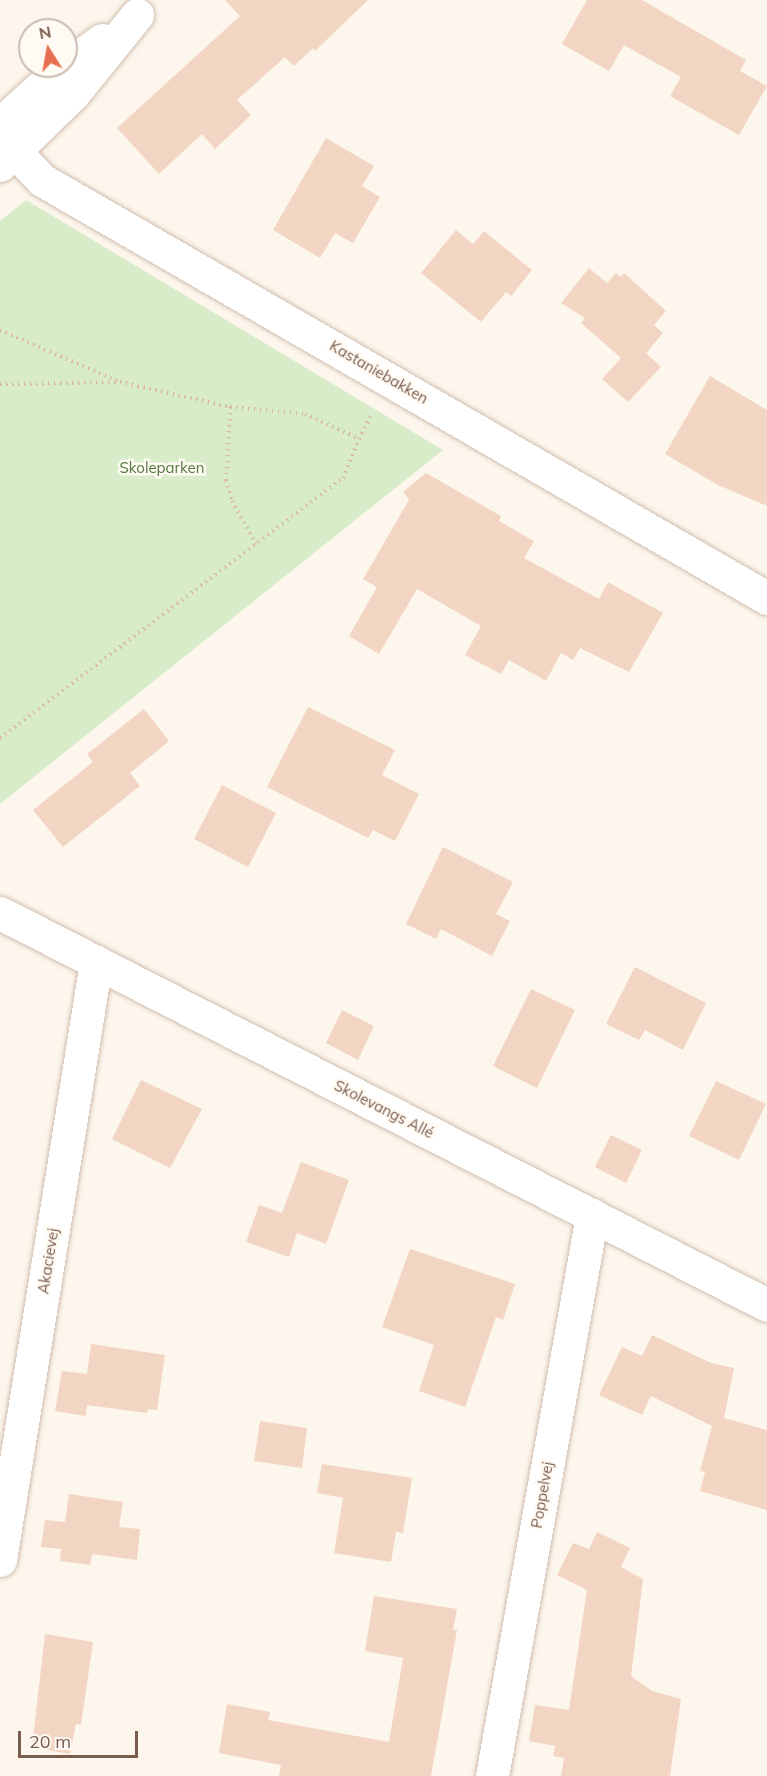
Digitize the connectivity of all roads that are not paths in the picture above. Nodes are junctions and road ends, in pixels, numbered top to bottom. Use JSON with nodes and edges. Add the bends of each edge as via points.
{"nodes":[{"id":1,"x":144,"y":7,"type":"edge"},
{"id":2,"x":4,"y":144,"type":"edge"},
{"id":3,"x":767,"y":598,"type":"edge"},
{"id":4,"x":0,"y":913,"type":"edge"},
{"id":5,"x":96,"y":962,"type":"junction"},
{"id":6,"x":592,"y":1215,"type":"junction"},
{"id":7,"x":767,"y":1305,"type":"edge"},
{"id":8,"x":0,"y":1560,"type":"edge"},
{"id":9,"x":492,"y":1776,"type":"edge"}],
"edges":[{"from":1,"to":2,"type":"street","via":[[73,94]]},
{"from":2,"to":3,"type":"street","name":"Kastaniebakken","via":[[42,180]]},
{"from":4,"to":5,"type":"street","name":"Skolevangs Allé"},
{"from":5,"to":6,"type":"street","name":"Skolevangs Allé"},
{"from":5,"to":8,"type":"street","name":"Akacievej"},
{"from":6,"to":7,"type":"street","name":"Skolevangs Allé"},
{"from":6,"to":9,"type":"street","name":"Poppelvej"}]}
